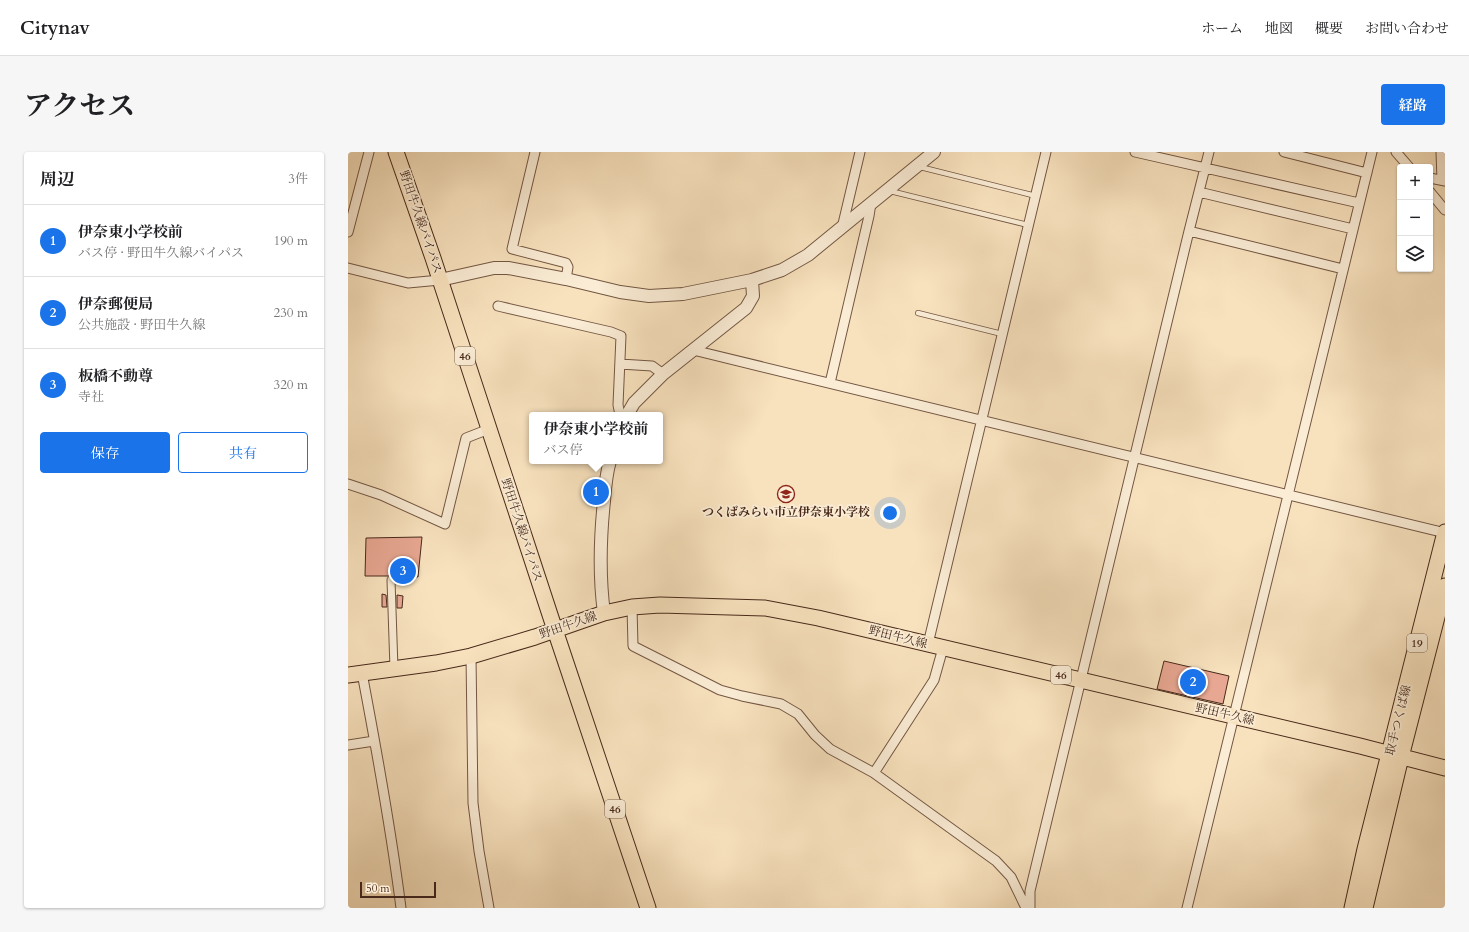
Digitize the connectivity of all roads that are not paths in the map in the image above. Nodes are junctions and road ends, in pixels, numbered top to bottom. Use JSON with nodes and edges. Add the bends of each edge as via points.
{"nodes":[{"id":1,"x":369,"y":152,"type":"edge"},
{"id":2,"x":396,"y":152,"type":"edge"},
{"id":3,"x":534,"y":152,"type":"edge"},
{"id":4,"x":860,"y":152,"type":"edge"},
{"id":5,"x":934,"y":152,"type":"edge"},
{"id":6,"x":1046,"y":152,"type":"edge"},
{"id":7,"x":1135,"y":152,"type":"edge"},
{"id":8,"x":1209,"y":152,"type":"edge"},
{"id":9,"x":1284,"y":152,"type":"edge"},
{"id":10,"x":1372,"y":152,"type":"edge"},
{"id":11,"x":1396,"y":152,"type":"edge"},
{"id":12,"x":1441,"y":152,"type":"edge"},
{"id":13,"x":1406,"y":164,"type":"edge"},
{"id":14,"x":916,"y":166,"type":"junction"},
{"id":15,"x":1205,"y":168,"type":"junction"},
{"id":16,"x":1367,"y":173,"type":"junction"},
{"id":17,"x":1433,"y":178,"type":"edge"},
{"id":18,"x":1444,"y":180,"type":"edge"},
{"id":19,"x":886,"y":190,"type":"junction"},
{"id":20,"x":1199,"y":192,"type":"junction"},
{"id":21,"x":1036,"y":196,"type":"junction"},
{"id":22,"x":1433,"y":196,"type":"edge"},
{"id":23,"x":871,"y":203,"type":"junction"},
{"id":24,"x":1359,"y":203,"type":"junction"},
{"id":25,"x":1445,"y":210,"type":"edge"},
{"id":26,"x":1028,"y":225,"type":"junction"},
{"id":27,"x":842,"y":228,"type":"junction"},
{"id":28,"x":1353,"y":229,"type":"junction"},
{"id":29,"x":1189,"y":231,"type":"junction"},
{"id":30,"x":348,"y":232,"type":"edge"},
{"id":31,"x":348,"y":268,"type":"edge"},
{"id":32,"x":1343,"y":269,"type":"junction"},
{"id":33,"x":566,"y":279,"type":"junction"},
{"id":34,"x":440,"y":280,"type":"junction"},
{"id":35,"x":752,"y":280,"type":"junction"},
{"id":36,"x":498,"y":306,"type":"dead end"},
{"id":37,"x":918,"y":313,"type":"dead end"},
{"id":38,"x":1002,"y":334,"type":"junction"},
{"id":39,"x":693,"y":350,"type":"junction"},
{"id":40,"x":620,"y":364,"type":"junction"},
{"id":41,"x":663,"y":374,"type":"junction"},
{"id":42,"x":830,"y":383,"type":"junction"},
{"id":43,"x":619,"y":412,"type":"edge"},
{"id":44,"x":629,"y":412,"type":"edge"},
{"id":45,"x":982,"y":420,"type":"junction"},
{"id":46,"x":489,"y":429,"type":"junction"},
{"id":47,"x":1134,"y":458,"type":"junction"},
{"id":48,"x":610,"y":464,"type":"edge"},
{"id":49,"x":348,"y":484,"type":"edge"},
{"id":50,"x":1288,"y":496,"type":"junction"},
{"id":51,"x":1445,"y":533,"type":"edge"},
{"id":52,"x":391,"y":580,"type":"dead end"},
{"id":53,"x":1445,"y":586,"type":"edge"},
{"id":54,"x":632,"y":607,"type":"junction"},
{"id":55,"x":604,"y":613,"type":"junction"},
{"id":56,"x":555,"y":630,"type":"junction"},
{"id":57,"x":928,"y":644,"type":"junction"},
{"id":58,"x":943,"y":648,"type":"junction"},
{"id":59,"x":472,"y":656,"type":"junction"},
{"id":60,"x":394,"y":669,"type":"junction"},
{"id":61,"x":355,"y":674,"type":"edge"},
{"id":62,"x":1080,"y":680,"type":"junction"},
{"id":63,"x":1234,"y":716,"type":"junction"},
{"id":64,"x":374,"y":740,"type":"junction"},
{"id":65,"x":348,"y":745,"type":"edge"},
{"id":66,"x":1395,"y":755,"type":"junction"},
{"id":67,"x":1445,"y":768,"type":"edge"},
{"id":68,"x":874,"y":773,"type":"junction"},
{"id":69,"x":401,"y":908,"type":"edge"},
{"id":70,"x":490,"y":908,"type":"edge"},
{"id":71,"x":648,"y":908,"type":"edge"},
{"id":72,"x":1026,"y":908,"type":"edge"},
{"id":73,"x":1030,"y":908,"type":"edge"},
{"id":74,"x":1187,"y":908,"type":"edge"},
{"id":75,"x":1352,"y":908,"type":"edge"},
{"id":76,"x":1365,"y":908,"type":"edge"}],
"edges":[{"from":1,"to":30,"type":"street"},
{"from":2,"to":34,"type":"main road","name":"野田牛久線バイパス","number":"46"},
{"from":3,"to":33,"type":"street","via":[[512,249],[566,263]]},
{"from":4,"to":27,"type":"street"},
{"from":5,"to":14,"type":"street"},
{"from":6,"to":21,"type":"street"},
{"from":7,"to":15,"type":"street"},
{"from":8,"to":15,"type":"street"},
{"from":9,"to":16,"type":"street"},
{"from":10,"to":16,"type":"street"},
{"from":11,"to":13,"type":"street"},
{"from":12,"to":18,"type":"street"},
{"from":14,"to":19,"type":"street"},
{"from":14,"to":21,"type":"lane"},
{"from":15,"to":20,"type":"street"},
{"from":15,"to":24,"type":"street"},
{"from":16,"to":24,"type":"street"},
{"from":17,"to":18,"type":"street"},
{"from":19,"to":23,"type":"street"},
{"from":19,"to":26,"type":"lane"},
{"from":20,"to":28,"type":"street"},
{"from":20,"to":29,"type":"street"},
{"from":21,"to":26,"type":"street"},
{"from":22,"to":25,"type":"street"},
{"from":23,"to":27,"type":"street"},
{"from":23,"to":42,"type":"street"},
{"from":24,"to":28,"type":"street"},
{"from":26,"to":38,"type":"street"},
{"from":27,"to":35,"type":"street","via":[[796,263]]},
{"from":28,"to":32,"type":"street"},
{"from":29,"to":32,"type":"street"},
{"from":29,"to":47,"type":"street"},
{"from":31,"to":34,"type":"street","via":[[408,283]]},
{"from":32,"to":50,"type":"street"},
{"from":33,"to":34,"type":"street","via":[[508,268],[494,268]]},
{"from":33,"to":35,"type":"street","via":[[649,296],[683,294]]},
{"from":34,"to":46,"type":"main road","name":"野田牛久線バイパス","number":"46"},
{"from":35,"to":39,"type":"street","via":[[753,296],[746,308]]},
{"from":36,"to":40,"type":"street","via":[[621,336]]},
{"from":37,"to":38,"type":"lane"},
{"from":38,"to":45,"type":"street"},
{"from":39,"to":41,"type":"street"},
{"from":39,"to":42,"type":"street"},
{"from":40,"to":41,"type":"street","via":[[652,366]]},
{"from":40,"to":43,"type":"street"},
{"from":41,"to":44,"type":"street","via":[[634,403]]},
{"from":42,"to":45,"type":"street"},
{"from":45,"to":47,"type":"street"},
{"from":45,"to":57,"type":"street"},
{"from":46,"to":49,"type":"street","via":[[466,438],[444,524],[380,495]]},
{"from":46,"to":56,"type":"main road","name":"野田牛久線バイパス","number":"46"},
{"from":47,"to":50,"type":"street"},
{"from":47,"to":62,"type":"street"},
{"from":48,"to":55,"type":"street","via":[[601,543]]},
{"from":50,"to":51,"type":"street"},
{"from":50,"to":63,"type":"street"},
{"from":51,"to":66,"type":"main road","name":"取手つくば線","number":"19"},
{"from":52,"to":60,"type":"street"},
{"from":53,"to":66,"type":"main road","name":"取手つくば線","number":"19"},
{"from":54,"to":55,"type":"main road","name":"野田牛久線","number":"46"},
{"from":54,"to":57,"type":"main road","name":"野田牛久線","number":"46","via":[[660,605],[766,608]]},
{"from":54,"to":68,"type":"street","via":[[633,646],[720,690],[782,704],[798,714],[830,749]]},
{"from":55,"to":56,"type":"main road","name":"野田牛久線","number":"46"},
{"from":56,"to":59,"type":"main road","name":"野田牛久線","number":"46"},
{"from":56,"to":71,"type":"main road","name":"野田牛久線バイパス","number":"46"},
{"from":57,"to":58,"type":"main road","name":"野田牛久線","number":"46"},
{"from":58,"to":62,"type":"main road","name":"野田牛久線","number":"46"},
{"from":58,"to":68,"type":"street","via":[[934,680]]},
{"from":59,"to":60,"type":"main road","name":"野田牛久線","number":"46"},
{"from":59,"to":70,"type":"street","via":[[473,803],[478,851]]},
{"from":60,"to":61,"type":"main road","name":"野田牛久線","number":"46"},
{"from":61,"to":64,"type":"street"},
{"from":62,"to":63,"type":"main road","name":"野田牛久線","number":"46"},
{"from":62,"to":73,"type":"street","via":[[1030,891]]},
{"from":63,"to":66,"type":"main road","name":"野田牛久線","number":"46"},
{"from":63,"to":74,"type":"street"},
{"from":64,"to":65,"type":"street"},
{"from":64,"to":69,"type":"street","via":[[394,850]]},
{"from":66,"to":67,"type":"main road","name":"野田牛久線","number":"46"},
{"from":66,"to":75,"type":"main road","name":"取手つくば線","number":"19","via":[[1365,849]]},
{"from":66,"to":76,"type":"main road","name":"取手つくば線","number":"19"},
{"from":68,"to":72,"type":"street","via":[[996,861],[1010,877]]}]}
